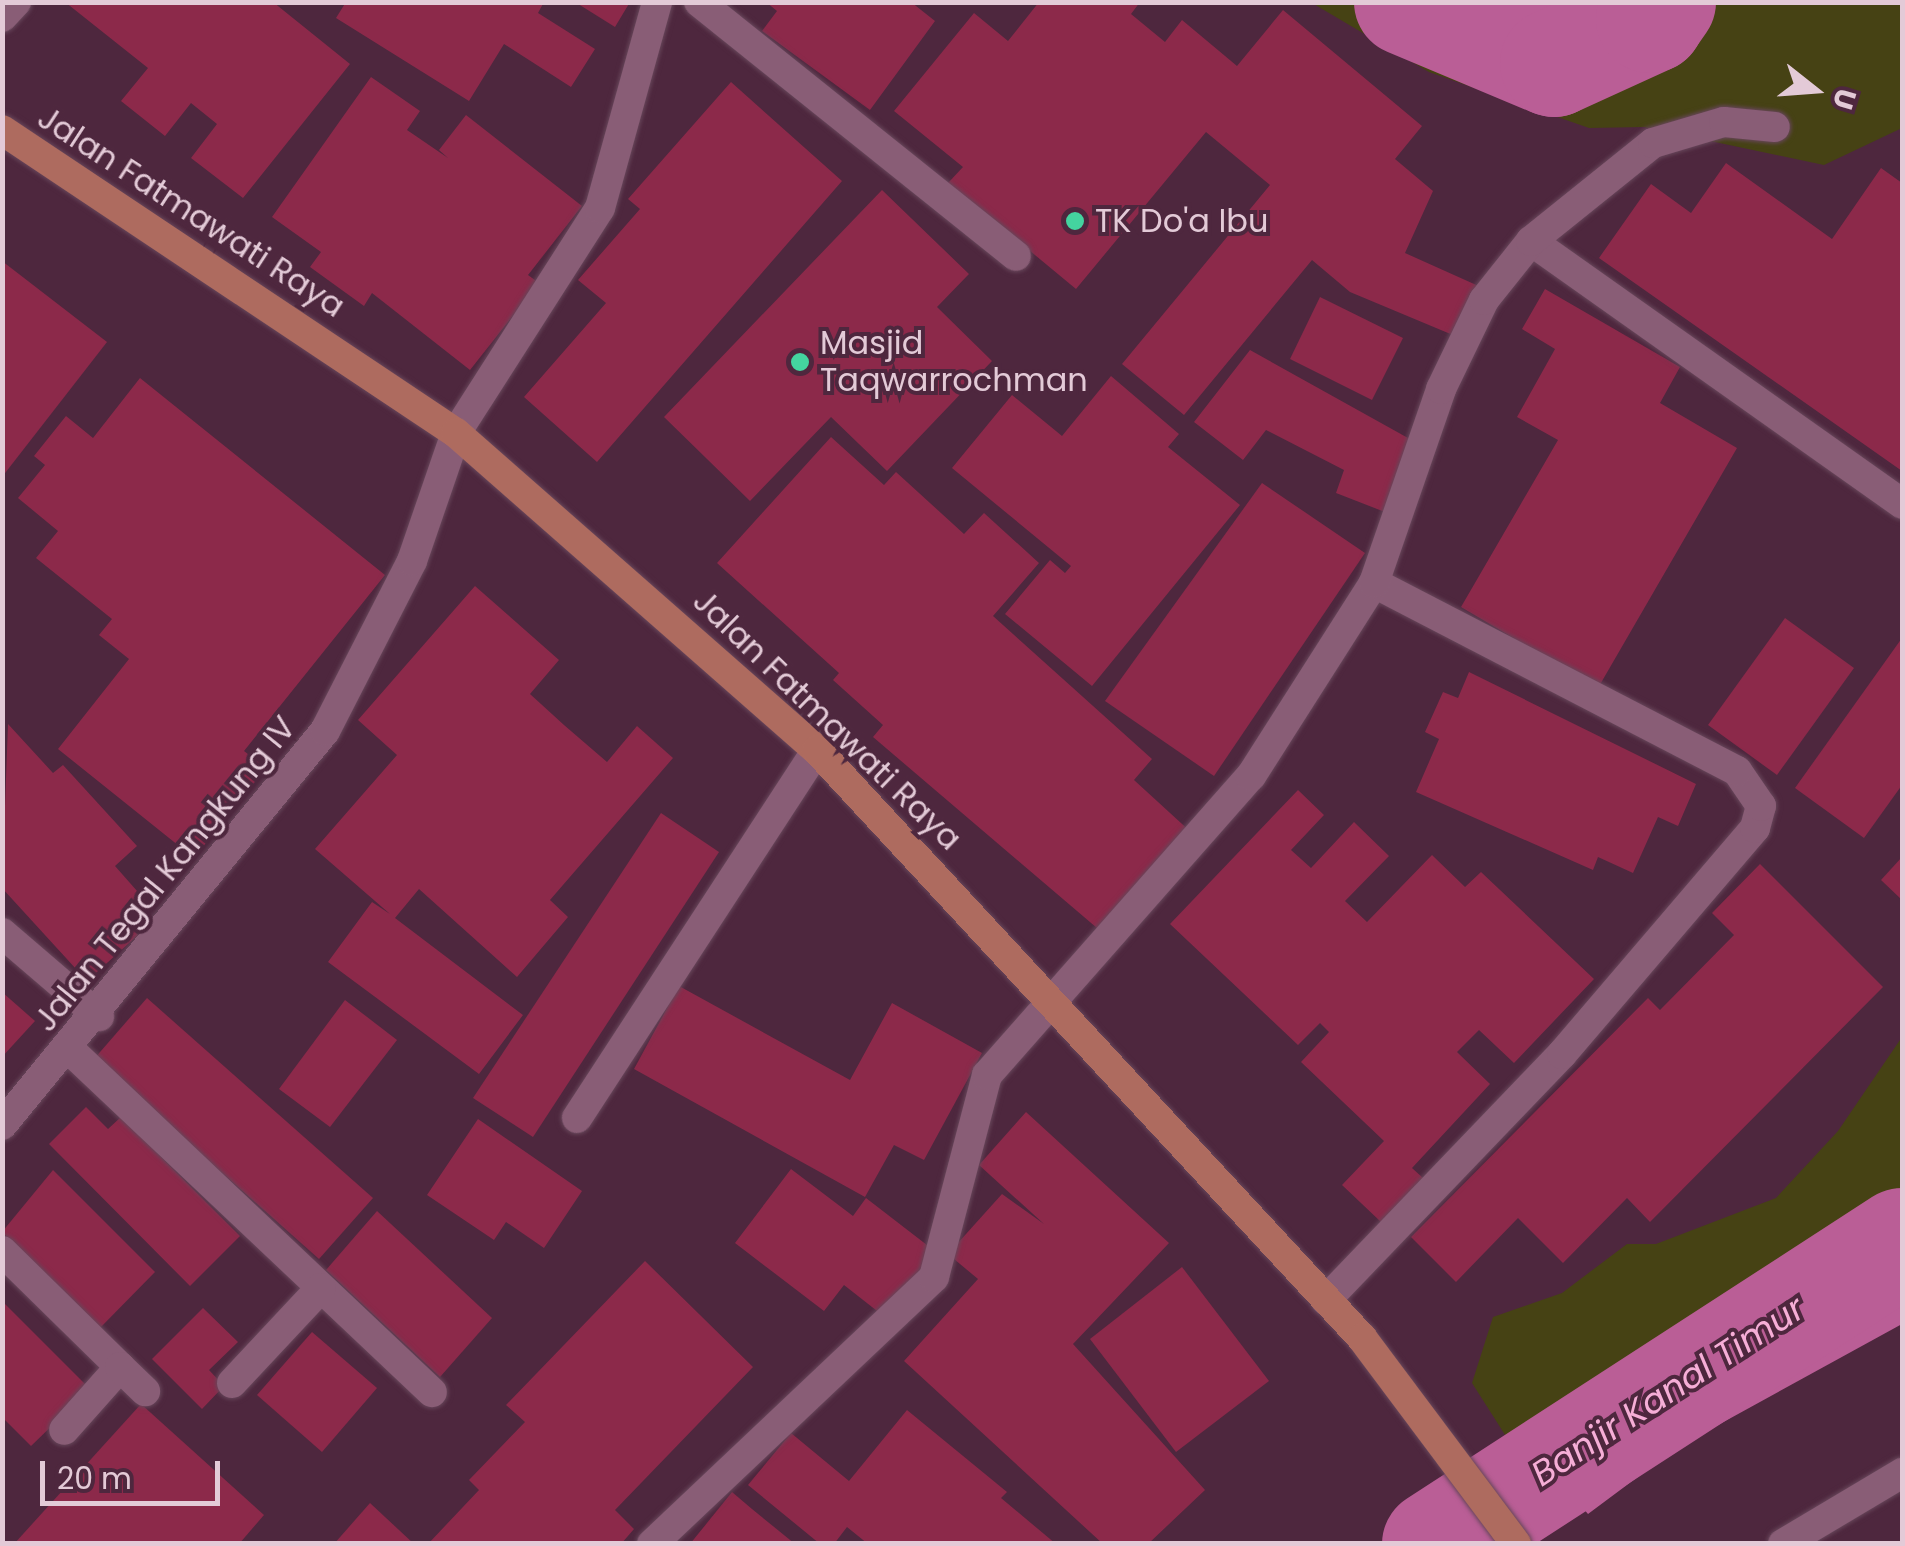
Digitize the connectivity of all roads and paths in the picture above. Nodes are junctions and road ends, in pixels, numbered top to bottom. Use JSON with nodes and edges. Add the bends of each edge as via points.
{"nodes":[{"id":1,"x":16,"y":2,"type":"edge"},
{"id":2,"x":657,"y":2,"type":"edge"},
{"id":3,"x":699,"y":2,"type":"edge"},
{"id":4,"x":2,"y":17,"type":"edge"},
{"id":5,"x":1775,"y":127,"type":"dead end"},
{"id":6,"x":2,"y":130,"type":"edge"},
{"id":7,"x":1531,"y":241,"type":"junction"},
{"id":8,"x":1016,"y":256,"type":"dead end"},
{"id":9,"x":456,"y":433,"type":"junction"},
{"id":10,"x":1902,"y":504,"type":"edge"},
{"id":11,"x":1374,"y":583,"type":"junction"},
{"id":12,"x":817,"y":750,"type":"junction"},
{"id":13,"x":2,"y":933,"type":"edge"},
{"id":14,"x":1047,"y":1004,"type":"junction"},
{"id":15,"x":99,"y":1016,"type":"junction"},
{"id":16,"x":70,"y":1050,"type":"junction"},
{"id":17,"x":577,"y":1118,"type":"dead end"},
{"id":18,"x":2,"y":1125,"type":"edge"},
{"id":19,"x":2,"y":1251,"type":"edge"},
{"id":20,"x":322,"y":1288,"type":"junction"},
{"id":21,"x":1326,"y":1300,"type":"junction"},
{"id":22,"x":120,"y":1367,"type":"junction"},
{"id":23,"x":232,"y":1383,"type":"dead end"},
{"id":24,"x":146,"y":1392,"type":"dead end"},
{"id":25,"x":432,"y":1392,"type":"dead end"},
{"id":26,"x":64,"y":1430,"type":"dead end"},
{"id":27,"x":1902,"y":1472,"type":"edge"},
{"id":28,"x":652,"y":1544,"type":"edge"},
{"id":29,"x":1516,"y":1544,"type":"edge"},
{"id":30,"x":1783,"y":1544,"type":"edge"}],
"edges":[{"from":1,"to":4,"type":"street"},
{"from":2,"to":9,"type":"street","name":"Jalan Tegal Kangkung IV","via":[[600,208]]},
{"from":3,"to":8,"type":"street"},
{"from":5,"to":7,"type":"street","via":[[1724,122],[1653,143]]},
{"from":6,"to":9,"type":"main road","name":"Jalan Fatmawati Raya"},
{"from":7,"to":10,"type":"street"},
{"from":7,"to":11,"type":"street","via":[[1484,300],[1442,390]]},
{"from":9,"to":12,"type":"main road","name":"Jalan Fatmawati Raya"},
{"from":9,"to":15,"type":"street","name":"Jalan Tegal Kangkung IV","via":[[412,561],[325,731]]},
{"from":11,"to":14,"type":"street","via":[[1251,776]]},
{"from":11,"to":21,"type":"street","via":[[1736,771],[1760,806],[1755,828],[1562,1054],[1435,1177]]},
{"from":12,"to":14,"type":"main road","name":"Jalan Fatmawati Raya"},
{"from":12,"to":17,"type":"street"},
{"from":13,"to":15,"type":"street"},
{"from":14,"to":21,"type":"main road","name":"Jalan Fatmawati Raya"},
{"from":14,"to":28,"type":"street","via":[[975,1098],[934,1278]]},
{"from":15,"to":16,"type":"street","name":"Jalan Tegal Kangkung IV"},
{"from":16,"to":18,"type":"street","name":"Jalan Tegal Kangkung IV"},
{"from":16,"to":20,"type":"street"},
{"from":19,"to":22,"type":"street"},
{"from":20,"to":23,"type":"street"},
{"from":20,"to":25,"type":"street"},
{"from":21,"to":29,"type":"main road","name":"Jalan Fatmawati Raya","via":[[1362,1338]]},
{"from":22,"to":24,"type":"street"},
{"from":22,"to":26,"type":"street"},
{"from":27,"to":30,"type":"street"}]}
